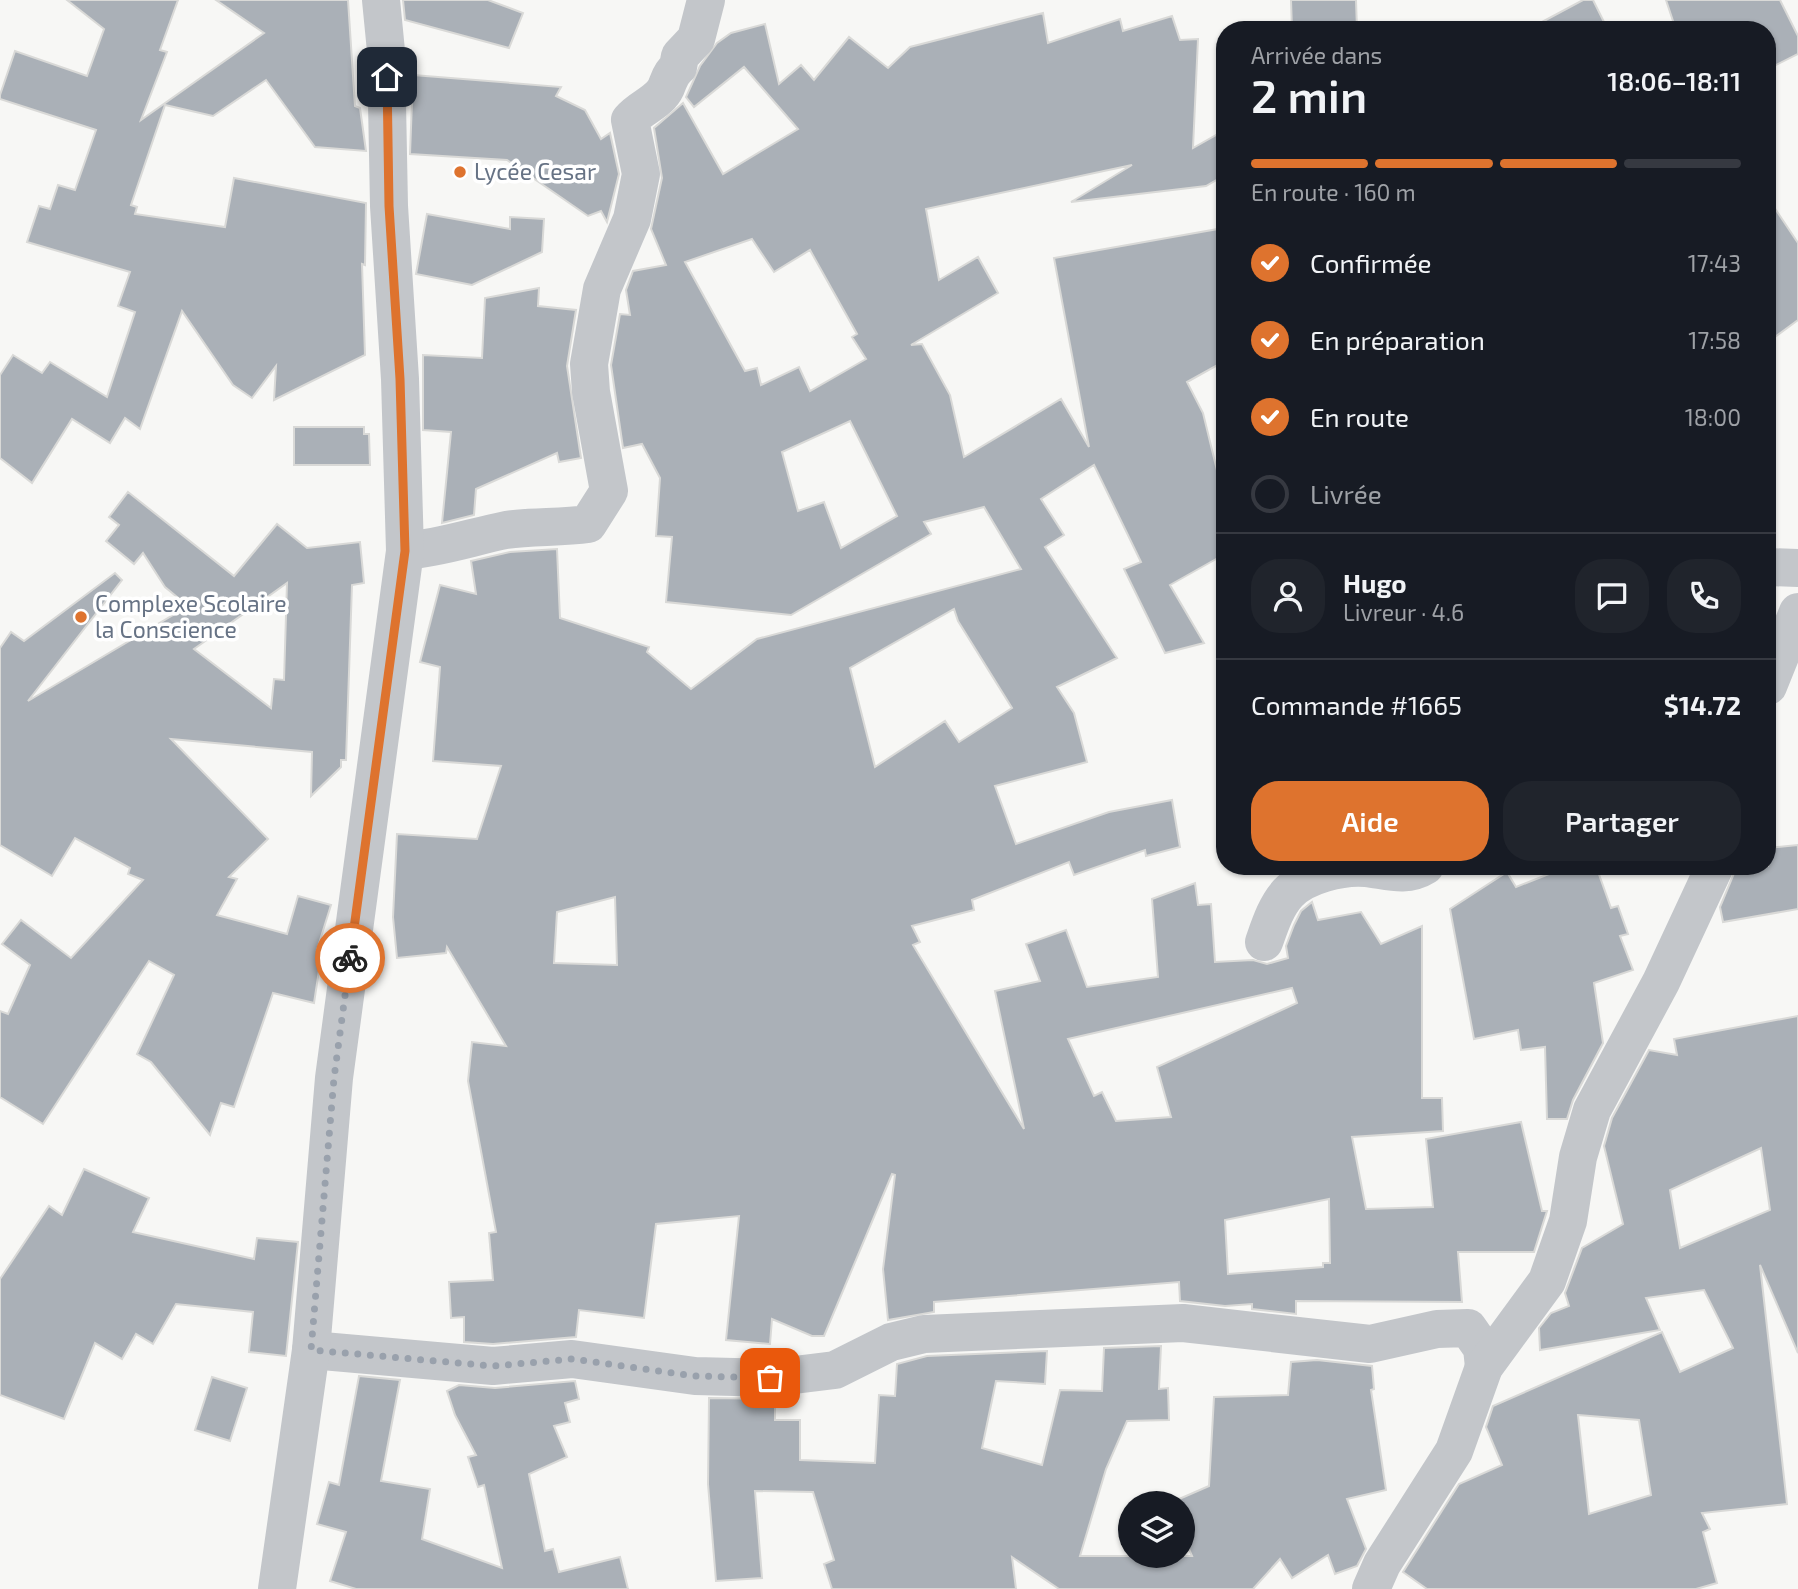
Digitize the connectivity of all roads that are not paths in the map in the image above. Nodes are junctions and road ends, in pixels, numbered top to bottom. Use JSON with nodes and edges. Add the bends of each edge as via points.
{"nodes":[{"id":1,"x":381,"y":0,"type":"edge"},
{"id":2,"x":706,"y":0,"type":"edge"},
{"id":3,"x":405,"y":551,"type":"junction"},
{"id":4,"x":1776,"y":567,"type":"edge"},
{"id":5,"x":1798,"y":568,"type":"edge"},
{"id":6,"x":1798,"y":612,"type":"edge"},
{"id":7,"x":1776,"y":666,"type":"edge"},
{"id":8,"x":1322,"y":875,"type":"edge"},
{"id":9,"x":1711,"y":875,"type":"edge"},
{"id":10,"x":1264,"y":942,"type":"dead end"},
{"id":11,"x":311,"y":1350,"type":"junction"},
{"id":12,"x":1484,"y":1367,"type":"junction"},
{"id":13,"x":277,"y":1589,"type":"edge"},
{"id":14,"x":1371,"y":1589,"type":"edge"}],
"edges":[{"from":1,"to":3,"type":"street"},
{"from":2,"to":3,"type":"street","via":[[696,39],[667,76],[661,95],[630,120],[641,174],[632,219],[602,289],[589,364],[608,491],[599,510],[588,524],[509,530],[440,548]]},
{"from":3,"to":11,"type":"street","via":[[334,1078]]},
{"from":4,"to":5,"type":"street"},
{"from":6,"to":7,"type":"street"},
{"from":8,"to":10,"type":"street","via":[[1289,891]]},
{"from":9,"to":12,"type":"street","via":[[1661,982],[1592,1110],[1578,1157],[1568,1221],[1547,1281]]},
{"from":11,"to":12,"type":"street","via":[[493,1366],[572,1359],[695,1376],[770,1378],[835,1370],[891,1342],[924,1335],[1182,1324],[1370,1344],[1437,1329],[1468,1328],[1482,1348]]},
{"from":11,"to":13,"type":"street"},
{"from":12,"to":14,"type":"street","via":[[1454,1451]]}]}
